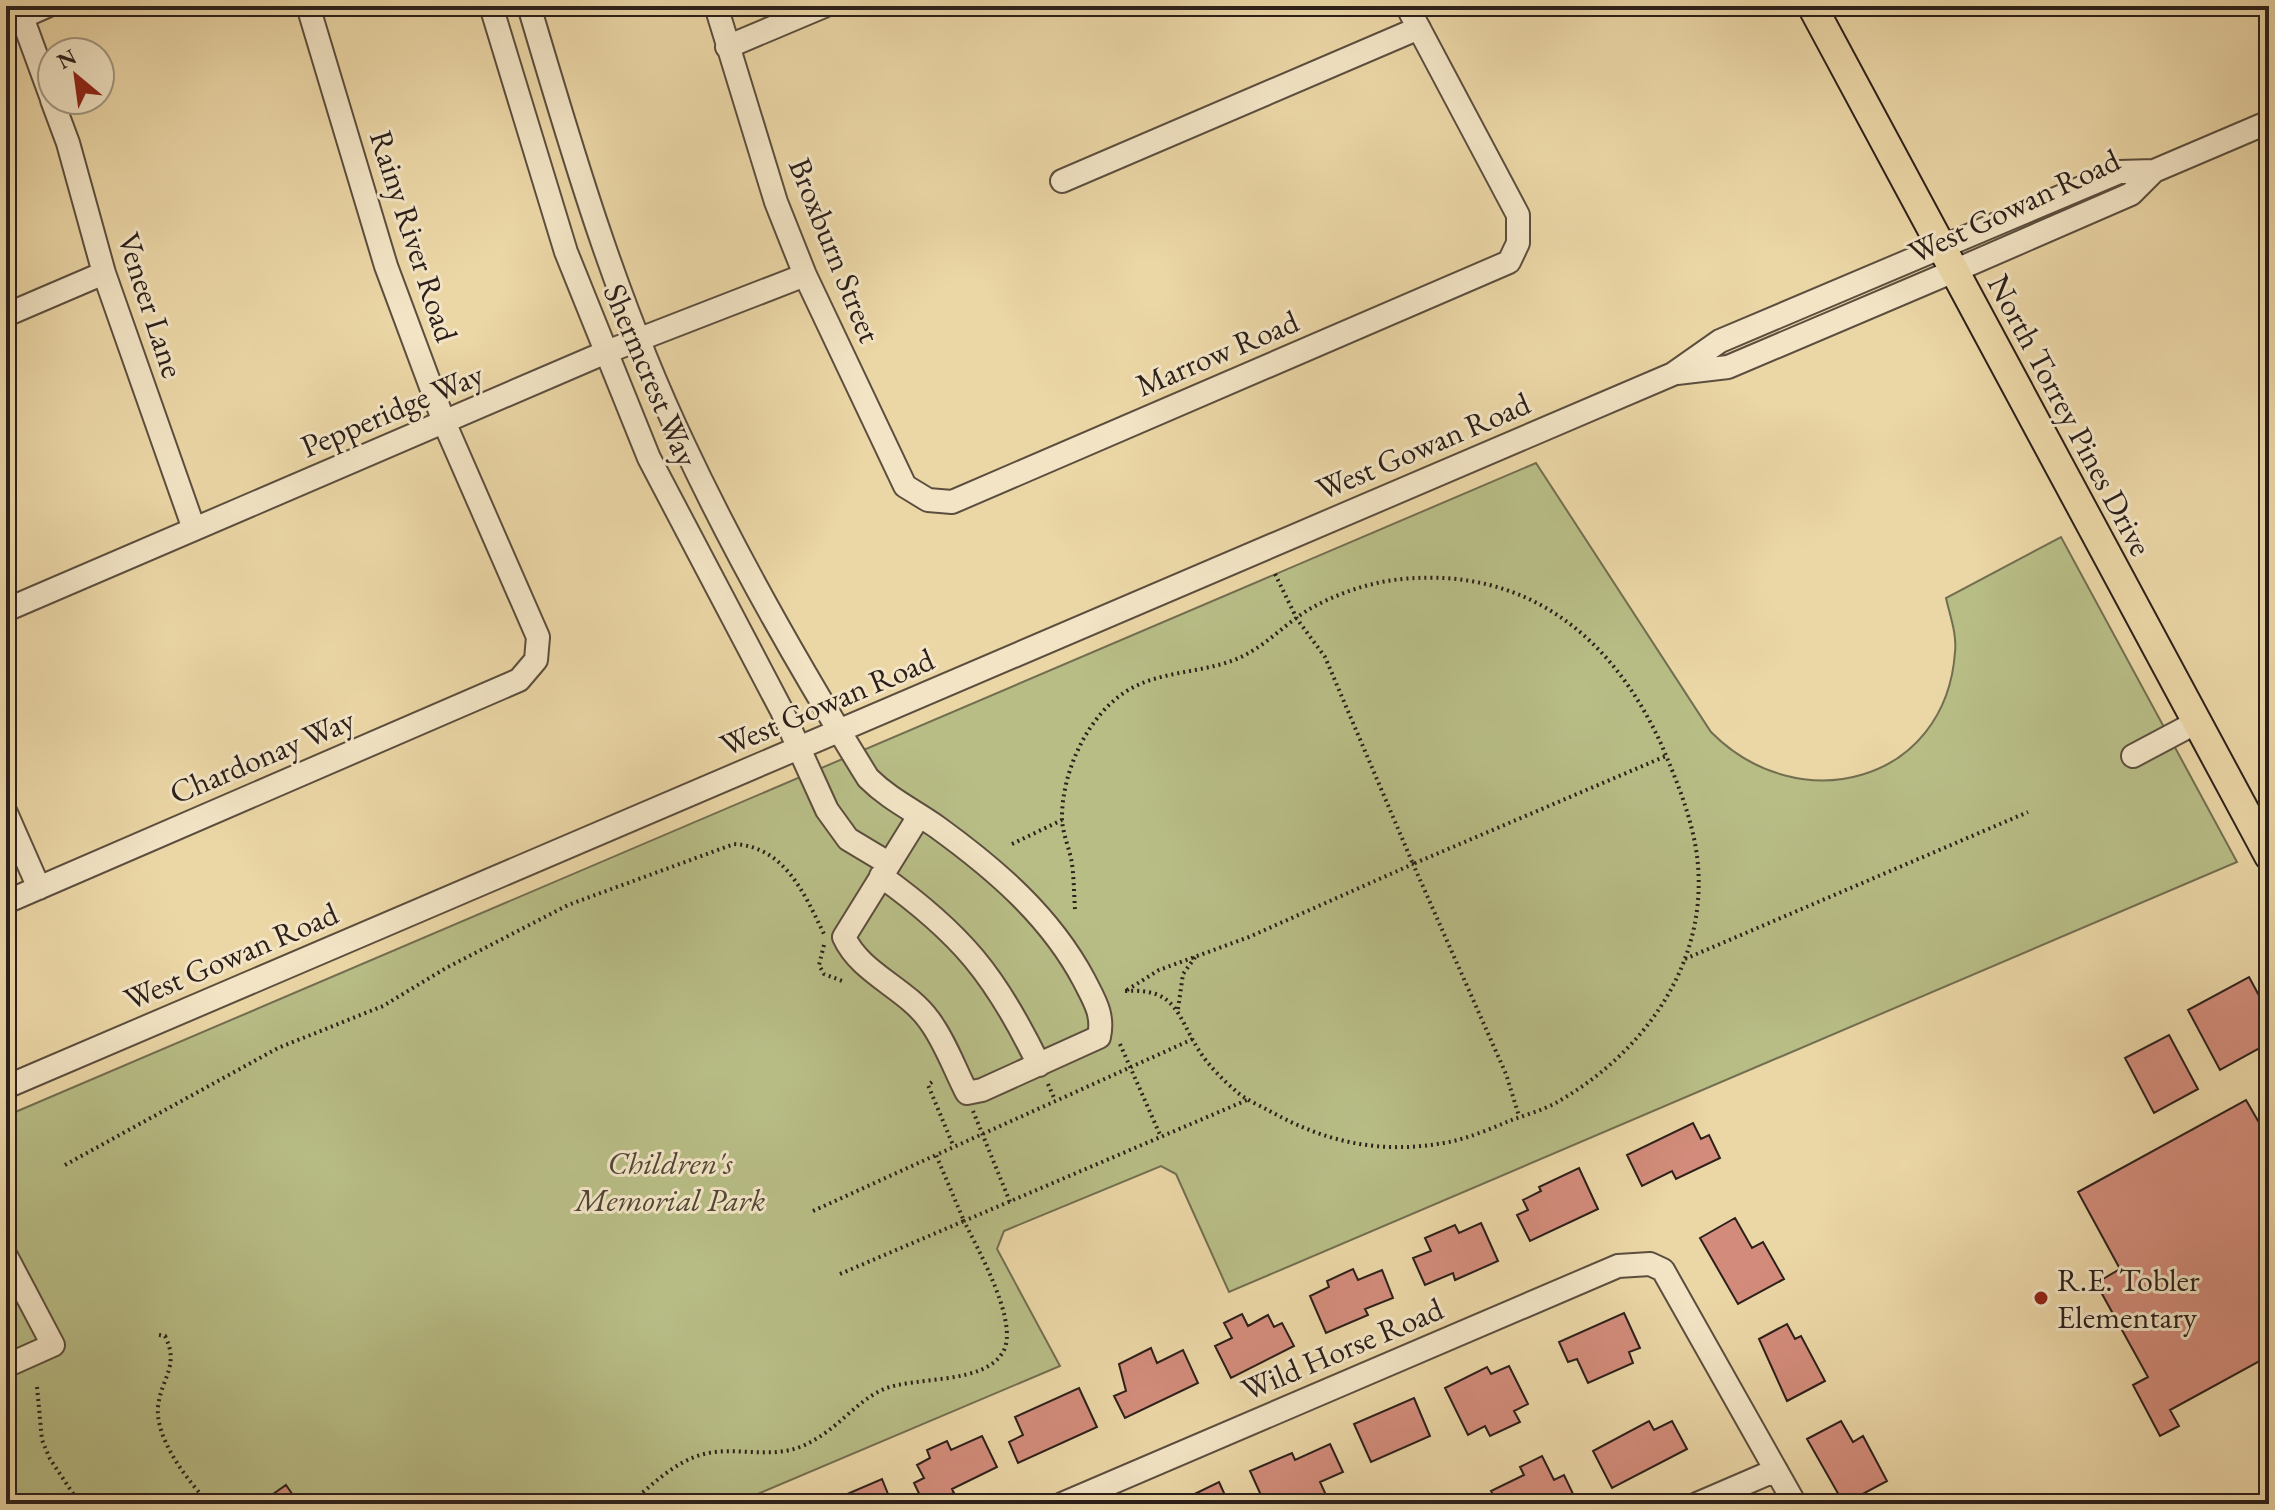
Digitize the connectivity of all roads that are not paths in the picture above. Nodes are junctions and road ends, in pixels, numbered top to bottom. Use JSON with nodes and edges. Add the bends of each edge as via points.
{"nodes":[{"id":1,"x":47,"y":6,"type":"edge"},
{"id":2,"x":308,"y":6,"type":"edge"},
{"id":3,"x":491,"y":6,"type":"edge"},
{"id":4,"x":529,"y":6,"type":"edge"},
{"id":5,"x":716,"y":6,"type":"edge"},
{"id":6,"x":824,"y":6,"type":"edge"},
{"id":7,"x":1407,"y":6,"type":"edge"},
{"id":8,"x":1812,"y":6,"type":"edge"},
{"id":9,"x":14,"y":20,"type":"edge"},
{"id":10,"x":1419,"y":28,"type":"junction"},
{"id":11,"x":727,"y":47,"type":"junction"},
{"id":12,"x":36,"y":66,"type":"edge"},
{"id":13,"x":58,"y":116,"type":"edge"},
{"id":14,"x":2269,"y":122,"type":"edge"},
{"id":15,"x":1062,"y":181,"type":"dead end"},
{"id":16,"x":1948,"y":259,"type":"junction"},
{"id":17,"x":104,"y":273,"type":"junction"},
{"id":18,"x":805,"y":275,"type":"junction"},
{"id":19,"x":6,"y":315,"type":"edge"},
{"id":20,"x":639,"y":340,"type":"junction"},
{"id":21,"x":604,"y":353,"type":"junction"},
{"id":22,"x":444,"y":422,"type":"junction"},
{"id":23,"x":928,"y":500,"type":"joint"},
{"id":24,"x":194,"y":529,"type":"junction"},
{"id":25,"x":6,"y":610,"type":"edge"},
{"id":26,"x":536,"y":660,"type":"joint"},
{"id":27,"x":2197,"y":722,"type":"junction"},
{"id":28,"x":839,"y":732,"type":"junction"},
{"id":29,"x":799,"y":749,"type":"junction"},
{"id":30,"x":2133,"y":756,"type":"dead end"},
{"id":31,"x":6,"y":813,"type":"edge"},
{"id":32,"x":919,"y":816,"type":"junction"},
{"id":33,"x":2269,"y":856,"type":"edge"},
{"id":34,"x":885,"y":870,"type":"junction"},
{"id":35,"x":39,"y":888,"type":"junction"},
{"id":36,"x":6,"y":902,"type":"edge"},
{"id":37,"x":1039,"y":1065,"type":"junction"},
{"id":38,"x":6,"y":1087,"type":"edge"},
{"id":39,"x":6,"y":1256,"type":"edge"},
{"id":40,"x":6,"y":1366,"type":"edge"},
{"id":41,"x":1776,"y":1470,"type":"junction"},
{"id":42,"x":1062,"y":1504,"type":"edge"},
{"id":43,"x":1697,"y":1504,"type":"edge"},
{"id":44,"x":1795,"y":1504,"type":"edge"}],
"edges":[{"from":1,"to":9,"type":"street"},
{"from":2,"to":22,"type":"street","name":"Rainy River Road","via":[[386,266]]},
{"from":3,"to":21,"type":"street","name":"Shermcrest Way","via":[[542,180]]},
{"from":4,"to":20,"type":"street","name":"Shermcrest Way","via":[[579,176]]},
{"from":5,"to":11,"type":"street","name":"Broxburn Street"},
{"from":6,"to":11,"type":"street"},
{"from":7,"to":10,"type":"street"},
{"from":8,"to":16,"type":"main road","name":"North Torrey Pines Drive"},
{"from":9,"to":12,"type":"street","name":"Veneer Lane"},
{"from":10,"to":15,"type":"street"},
{"from":10,"to":23,"type":"street","name":"Marrow Road","via":[[1518,215],[1518,243],[1509,262],[952,502]]},
{"from":11,"to":18,"type":"street","name":"Broxburn Street"},
{"from":13,"to":17,"type":"street","name":"Veneer Lane"},
{"from":14,"to":16,"type":"street","name":"West Gowan Road","via":[[2154,171],[2131,194]]},
{"from":16,"to":27,"type":"main road","name":"North Torrey Pines Drive"},
{"from":16,"to":28,"type":"street","name":"West Gowan Road","via":[[1728,367],[1673,374]]},
{"from":17,"to":19,"type":"street"},
{"from":17,"to":24,"type":"street","name":"Veneer Lane"},
{"from":18,"to":20,"type":"street","name":"Pepperidge Way"},
{"from":18,"to":23,"type":"street","name":"Broxburn Street","via":[[905,486]]},
{"from":20,"to":21,"type":"street","name":"Pepperidge Way"},
{"from":20,"to":28,"type":"street","name":"Shermcrest Way","via":[[732,543]]},
{"from":21,"to":22,"type":"street","name":"Pepperidge Way"},
{"from":21,"to":29,"type":"street","name":"Shermcrest Way","via":[[649,458]]},
{"from":22,"to":24,"type":"street","name":"Pepperidge Way"},
{"from":22,"to":26,"type":"street","name":"Rainy River Road","via":[[538,637]]},
{"from":24,"to":25,"type":"street","name":"Pepperidge Way"},
{"from":26,"to":35,"type":"street","name":"Chardonay Way","via":[[519,680]]},
{"from":27,"to":30,"type":"street"},
{"from":27,"to":33,"type":"main road","name":"North Torrey Pines Drive"},
{"from":28,"to":29,"type":"street","name":"West Gowan Road"},
{"from":28,"to":32,"type":"street","name":"Shermcrest Way","via":[[868,778]]},
{"from":29,"to":34,"type":"street","name":"Shermcrest Way","via":[[839,828]]},
{"from":29,"to":38,"type":"street","name":"West Gowan Road"},
{"from":31,"to":35,"type":"street"},
{"from":32,"to":34,"type":"street"},
{"from":32,"to":37,"type":"street","name":"Shermcrest Way","via":[[988,866],[1038,913],[1076,965],[1099,1009],[1099,1037]]},
{"from":34,"to":37,"type":"street","name":"Shermcrest Way","via":[[987,971]]},
{"from":34,"to":37,"type":"street","via":[[844,937],[851,952],[930,1020],[967,1093]]},
{"from":35,"to":36,"type":"street","name":"Chardonay Way"},
{"from":39,"to":40,"type":"street","via":[[53,1345]]},
{"from":41,"to":42,"type":"street","name":"Wild Horse Road","via":[[1663,1270],[1650,1264],[1618,1266]]},
{"from":41,"to":43,"type":"street"},
{"from":41,"to":44,"type":"street"}]}
